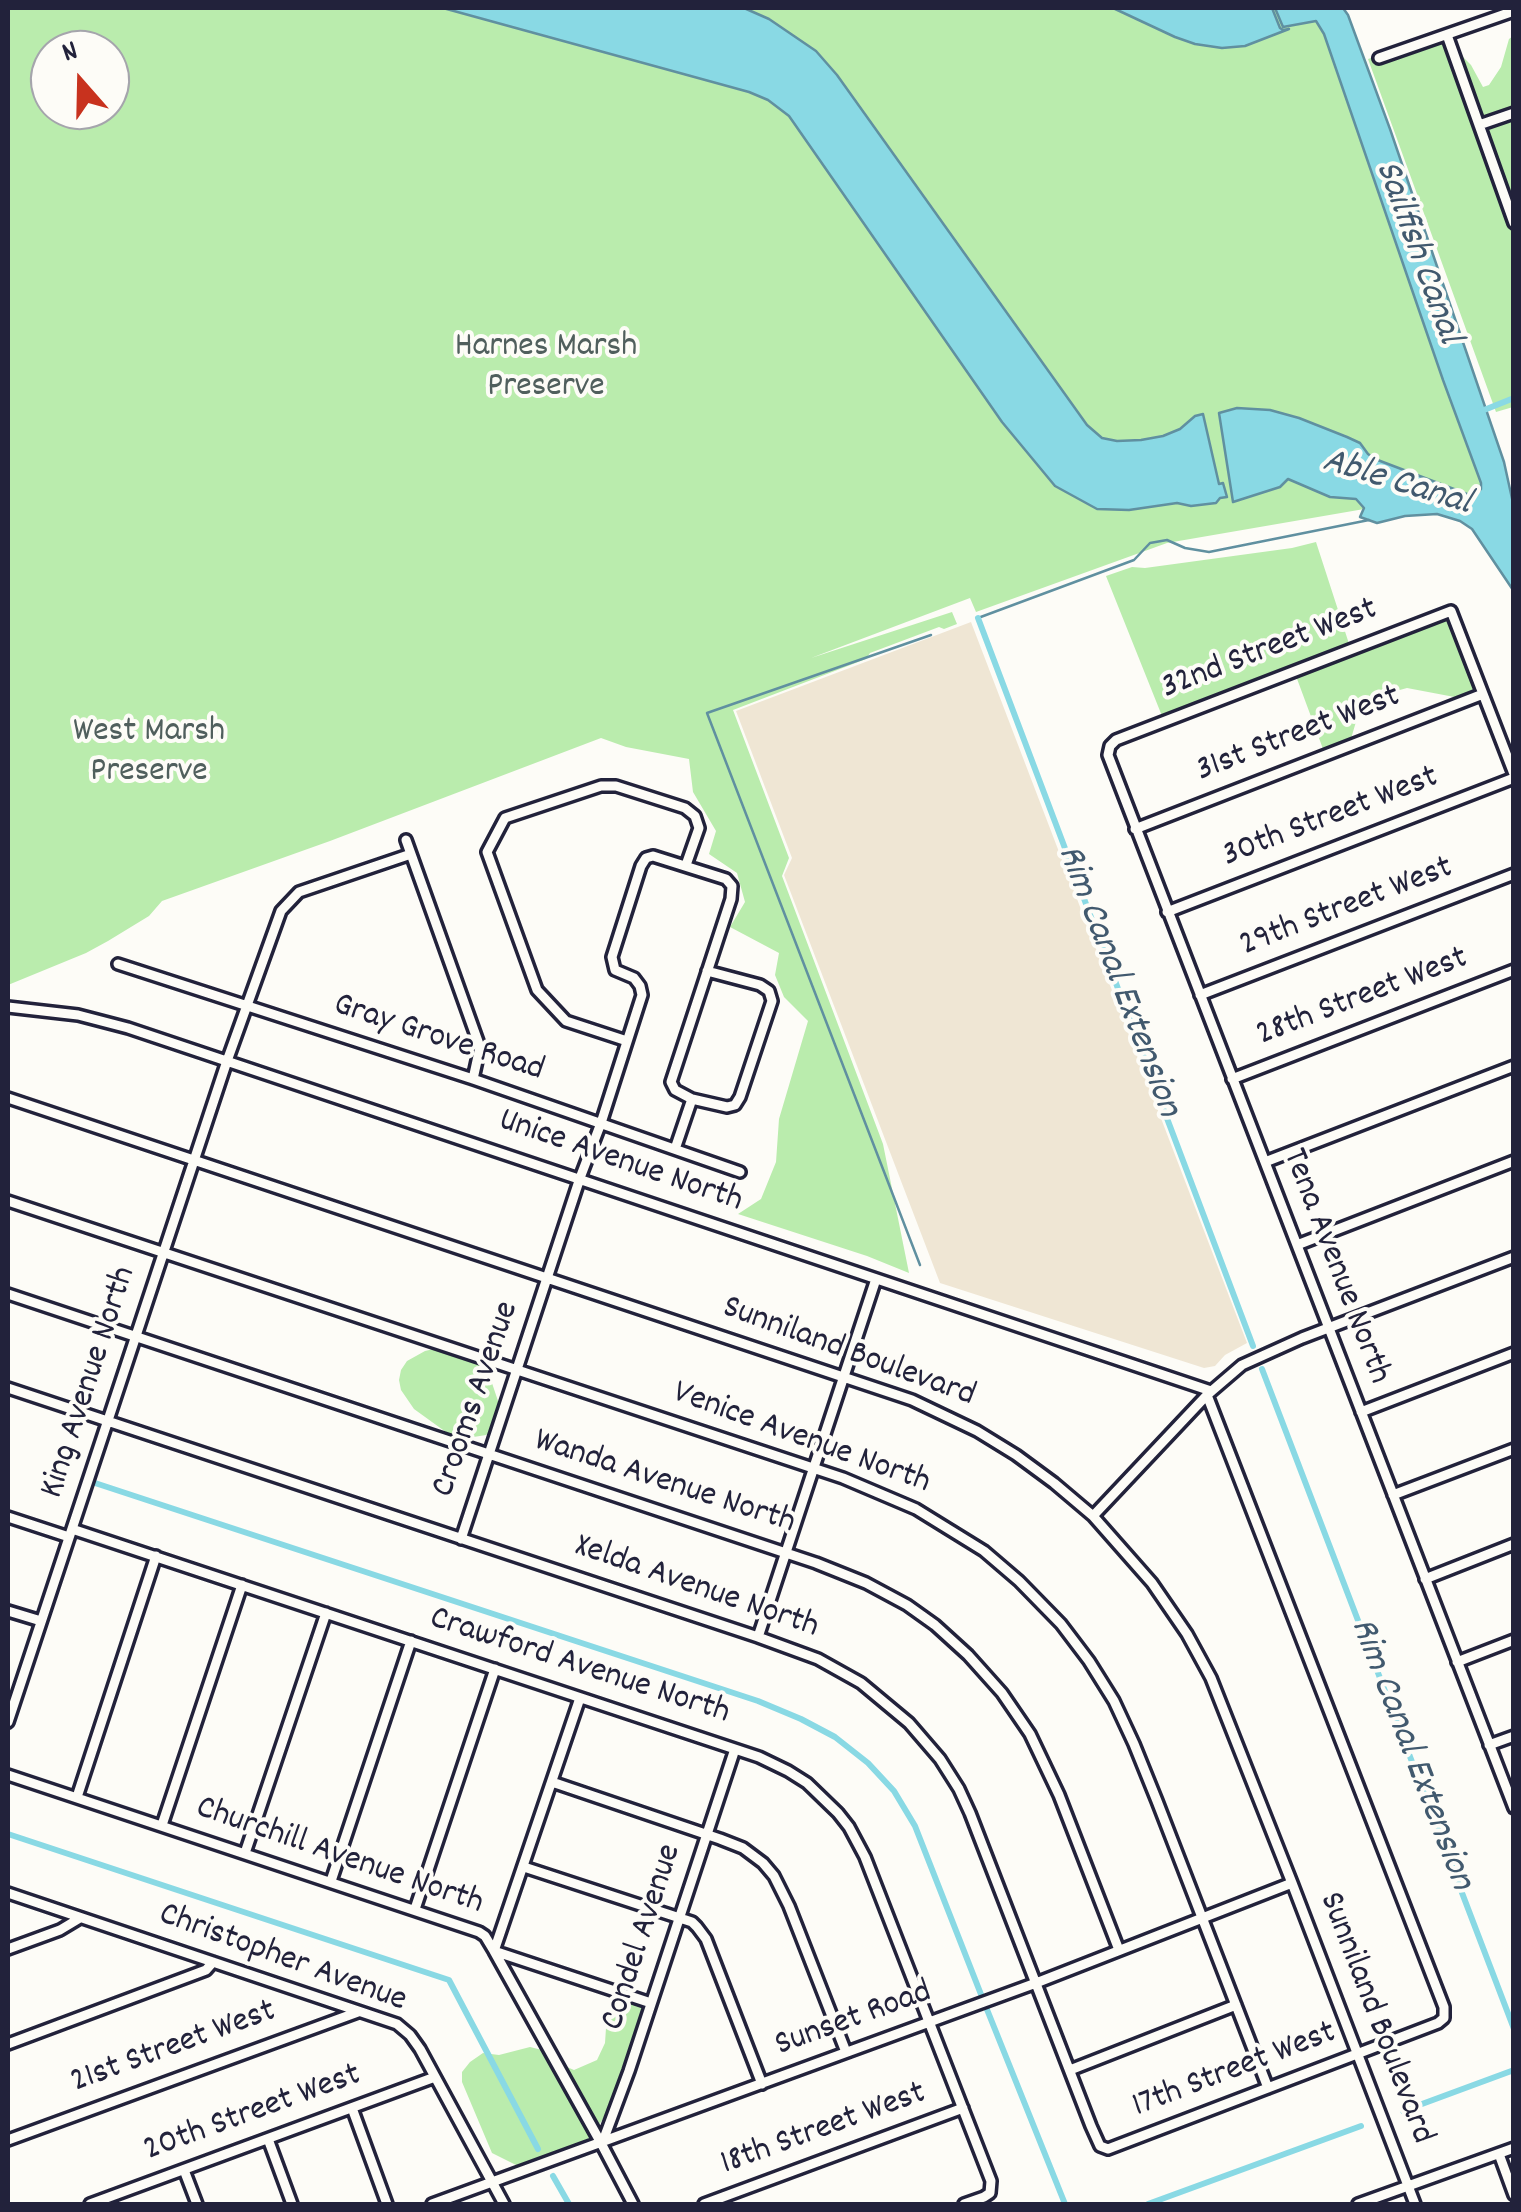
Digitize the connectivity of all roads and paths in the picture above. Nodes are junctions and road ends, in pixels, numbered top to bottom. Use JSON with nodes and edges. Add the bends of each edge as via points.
{"nodes":[{"id":1,"x":1514,"y":11,"type":"edge"},
{"id":2,"x":1447,"y":35,"type":"junction"},
{"id":3,"x":1379,"y":58,"type":"dead end"},
{"id":4,"x":1514,"y":113,"type":"edge"},
{"id":5,"x":1478,"y":125,"type":"junction"},
{"id":6,"x":1513,"y":218,"type":"edge"},
{"id":7,"x":1483,"y":694,"type":"junction"},
{"id":8,"x":1110,"y":746,"type":"joint"},
{"id":9,"x":1514,"y":776,"type":"edge"},
{"id":10,"x":1135,"y":829,"type":"junction"},
{"id":11,"x":406,"y":840,"type":"dead end"},
{"id":12,"x":411,"y":854,"type":"junction"},
{"id":13,"x":686,"y":865,"type":"junction"},
{"id":14,"x":1514,"y":874,"type":"edge"},
{"id":15,"x":1168,"y":912,"type":"junction"},
{"id":16,"x":118,"y":964,"type":"dead end"},
{"id":17,"x":707,"y":970,"type":"junction"},
{"id":18,"x":1514,"y":970,"type":"edge"},
{"id":19,"x":1200,"y":995,"type":"junction"},
{"id":20,"x":8,"y":1006,"type":"edge"},
{"id":21,"x":246,"y":1007,"type":"junction"},
{"id":22,"x":627,"y":1041,"type":"junction"},
{"id":23,"x":227,"y":1061,"type":"junction"},
{"id":24,"x":1514,"y":1066,"type":"edge"},
{"id":25,"x":473,"y":1079,"type":"junction"},
{"id":26,"x":1232,"y":1079,"type":"junction"},
{"id":27,"x":8,"y":1098,"type":"edge"},
{"id":28,"x":692,"y":1099,"type":"junction"},
{"id":29,"x":601,"y":1123,"type":"junction"},
{"id":30,"x":675,"y":1149,"type":"junction"},
{"id":31,"x":194,"y":1160,"type":"junction"},
{"id":32,"x":1514,"y":1161,"type":"edge"},
{"id":33,"x":1264,"y":1162,"type":"junction"},
{"id":34,"x":740,"y":1172,"type":"dead end"},
{"id":35,"x":580,"y":1178,"type":"junction"},
{"id":36,"x":8,"y":1201,"type":"edge"},
{"id":37,"x":1297,"y":1245,"type":"junction"},
{"id":38,"x":163,"y":1252,"type":"junction"},
{"id":39,"x":1514,"y":1257,"type":"edge"},
{"id":40,"x":548,"y":1278,"type":"junction"},
{"id":41,"x":876,"y":1280,"type":"junction"},
{"id":42,"x":8,"y":1294,"type":"edge"},
{"id":43,"x":1328,"y":1329,"type":"junction"},
{"id":44,"x":136,"y":1338,"type":"junction"},
{"id":45,"x":1514,"y":1352,"type":"edge"},
{"id":46,"x":517,"y":1370,"type":"junction"},
{"id":47,"x":843,"y":1376,"type":"junction"},
{"id":48,"x":8,"y":1388,"type":"edge"},
{"id":49,"x":1209,"y":1393,"type":"junction"},
{"id":50,"x":1361,"y":1412,"type":"junction"},
{"id":51,"x":108,"y":1422,"type":"junction"},
{"id":52,"x":1514,"y":1449,"type":"edge"},
{"id":53,"x":488,"y":1454,"type":"junction"},
{"id":54,"x":813,"y":1468,"type":"junction"},
{"id":55,"x":1393,"y":1496,"type":"junction"},
{"id":56,"x":1093,"y":1516,"type":"junction"},
{"id":57,"x":8,"y":1517,"type":"edge"},
{"id":58,"x":70,"y":1533,"type":"junction"},
{"id":59,"x":461,"y":1539,"type":"junction"},
{"id":60,"x":1514,"y":1544,"type":"edge"},
{"id":61,"x":785,"y":1552,"type":"junction"},
{"id":62,"x":156,"y":1556,"type":"junction"},
{"id":63,"x":1425,"y":1579,"type":"junction"},
{"id":64,"x":242,"y":1585,"type":"junction"},
{"id":65,"x":8,"y":1610,"type":"edge"},
{"id":66,"x":326,"y":1614,"type":"junction"},
{"id":67,"x":41,"y":1622,"type":"junction"},
{"id":68,"x":758,"y":1637,"type":"junction"},
{"id":69,"x":1514,"y":1640,"type":"edge"},
{"id":70,"x":411,"y":1641,"type":"junction"},
{"id":71,"x":1457,"y":1662,"type":"junction"},
{"id":72,"x":494,"y":1670,"type":"junction"},
{"id":73,"x":580,"y":1698,"type":"junction"},
{"id":74,"x":10,"y":1706,"type":"edge"},
{"id":75,"x":8,"y":1722,"type":"edge"},
{"id":76,"x":1514,"y":1736,"type":"edge"},
{"id":77,"x":1489,"y":1745,"type":"junction"},
{"id":78,"x":735,"y":1749,"type":"junction"},
{"id":79,"x":8,"y":1774,"type":"edge"},
{"id":80,"x":552,"y":1782,"type":"junction"},
{"id":81,"x":77,"y":1796,"type":"junction"},
{"id":82,"x":1514,"y":1808,"type":"edge"},
{"id":83,"x":162,"y":1825,"type":"junction"},
{"id":84,"x":708,"y":1835,"type":"junction"},
{"id":85,"x":246,"y":1853,"type":"junction"},
{"id":86,"x":524,"y":1867,"type":"junction"},
{"id":87,"x":331,"y":1881,"type":"junction"},
{"id":88,"x":1292,"y":1883,"type":"junction"},
{"id":89,"x":8,"y":1894,"type":"edge"},
{"id":90,"x":414,"y":1909,"type":"junction"},
{"id":91,"x":80,"y":1918,"type":"junction"},
{"id":92,"x":679,"y":1918,"type":"junction"},
{"id":93,"x":1202,"y":1918,"type":"junction"},
{"id":94,"x":8,"y":1949,"type":"edge"},
{"id":95,"x":1119,"y":1950,"type":"junction"},
{"id":96,"x":494,"y":1951,"type":"junction"},
{"id":97,"x":214,"y":1962,"type":"junction"},
{"id":98,"x":1036,"y":1982,"type":"junction"},
{"id":99,"x":651,"y":2003,"type":"junction"},
{"id":100,"x":1236,"y":2005,"type":"junction"},
{"id":101,"x":360,"y":2011,"type":"junction"},
{"id":102,"x":929,"y":2022,"type":"junction"},
{"id":103,"x":8,"y":2044,"type":"edge"},
{"id":104,"x":846,"y":2052,"type":"junction"},
{"id":105,"x":1358,"y":2054,"type":"junction"},
{"id":106,"x":1070,"y":2070,"type":"junction"},
{"id":107,"x":435,"y":2077,"type":"junction"},
{"id":108,"x":762,"y":2084,"type":"junction"},
{"id":109,"x":1268,"y":2088,"type":"junction"},
{"id":110,"x":352,"y":2108,"type":"junction"},
{"id":111,"x":963,"y":2108,"type":"junction"},
{"id":112,"x":268,"y":2139,"type":"junction"},
{"id":113,"x":8,"y":2140,"type":"edge"},
{"id":114,"x":602,"y":2143,"type":"junction"},
{"id":115,"x":1100,"y":2146,"type":"joint"},
{"id":116,"x":1514,"y":2148,"type":"edge"},
{"id":117,"x":1499,"y":2154,"type":"junction"},
{"id":118,"x":184,"y":2170,"type":"junction"},
{"id":119,"x":492,"y":2182,"type":"junction"},
{"id":120,"x":1408,"y":2186,"type":"junction"},
{"id":121,"x":1514,"y":2195,"type":"edge"},
{"id":122,"x":101,"y":2202,"type":"edge"},
{"id":123,"x":90,"y":2204,"type":"edge"},
{"id":124,"x":197,"y":2204,"type":"edge"},
{"id":125,"x":292,"y":2204,"type":"edge"},
{"id":126,"x":387,"y":2204,"type":"edge"},
{"id":127,"x":432,"y":2204,"type":"edge"},
{"id":128,"x":504,"y":2204,"type":"edge"},
{"id":129,"x":633,"y":2204,"type":"edge"},
{"id":130,"x":704,"y":2204,"type":"edge"},
{"id":131,"x":964,"y":2204,"type":"edge"},
{"id":132,"x":1358,"y":2204,"type":"edge"},
{"id":133,"x":1415,"y":2204,"type":"edge"}],
"edges":[{"from":1,"to":2,"type":"street"},
{"from":2,"to":3,"type":"street"},
{"from":2,"to":5,"type":"street"},
{"from":4,"to":5,"type":"street"},
{"from":5,"to":6,"type":"street"},
{"from":7,"to":8,"type":"street","name":"32nd Street West","via":[[1451,611]]},
{"from":7,"to":9,"type":"street"},
{"from":7,"to":10,"type":"street","name":"31st Street West"},
{"from":8,"to":10,"type":"street","name":"Tena Avenue North","via":[[1109,762]]},
{"from":9,"to":15,"type":"street","name":"30th Street West"},
{"from":10,"to":15,"type":"street","name":"Tena Avenue North"},
{"from":11,"to":12,"type":"street"},
{"from":12,"to":21,"type":"street","name":"King Avenue North","via":[[299,892],[280,911]]},
{"from":12,"to":25,"type":"street","via":[[480,1047]]},
{"from":13,"to":17,"type":"street","via":[[732,886]]},
{"from":13,"to":22,"type":"street","name":"Crooms Avenue","via":[[653,856],[641,866],[612,957],[615,970],[634,978],[642,996]]},
{"from":13,"to":22,"type":"street","via":[[700,828],[696,816],[616,786],[505,818],[487,852],[538,990],[566,1021]]},
{"from":14,"to":19,"type":"street","name":"29th Street West"},
{"from":15,"to":19,"type":"street","name":"Tena Avenue North"},
{"from":16,"to":21,"type":"street","name":"Gray Grove Road"},
{"from":17,"to":28,"type":"street","via":[[671,1082]]},
{"from":17,"to":28,"type":"street","via":[[760,985],[772,1001],[734,1105]]},
{"from":18,"to":26,"type":"street","name":"28th Street West"},
{"from":19,"to":26,"type":"street","name":"Tena Avenue North"},
{"from":20,"to":23,"type":"street","name":"Unice Avenue North","via":[[103,1021]]},
{"from":21,"to":23,"type":"street","name":"King Avenue North"},
{"from":21,"to":25,"type":"street","name":"Gray Grove Road"},
{"from":22,"to":29,"type":"street","name":"Crooms Avenue"},
{"from":23,"to":31,"type":"street","name":"King Avenue North"},
{"from":23,"to":35,"type":"street","name":"Unice Avenue North"},
{"from":24,"to":33,"type":"street"},
{"from":25,"to":29,"type":"street","name":"Gray Grove Road"},
{"from":26,"to":33,"type":"street","name":"Tena Avenue North"},
{"from":27,"to":31,"type":"street","name":"Sunniland Boulevard"},
{"from":28,"to":30,"type":"street"},
{"from":29,"to":30,"type":"street","name":"Gray Grove Road"},
{"from":29,"to":35,"type":"street","name":"Crooms Avenue"},
{"from":30,"to":34,"type":"street","name":"Gray Grove Road"},
{"from":31,"to":38,"type":"street","name":"King Avenue North"},
{"from":31,"to":40,"type":"street","name":"Sunniland Boulevard"},
{"from":32,"to":37,"type":"street"},
{"from":33,"to":37,"type":"street","name":"Tena Avenue North"},
{"from":35,"to":40,"type":"street","name":"Crooms Avenue"},
{"from":35,"to":41,"type":"street","name":"Unice Avenue North"},
{"from":36,"to":38,"type":"street","name":"Venice Avenue North"},
{"from":37,"to":43,"type":"street","name":"Tena Avenue North"},
{"from":38,"to":44,"type":"street","name":"King Avenue North"},
{"from":38,"to":46,"type":"street","name":"Venice Avenue North"},
{"from":39,"to":43,"type":"street"},
{"from":40,"to":46,"type":"street","name":"Crooms Avenue"},
{"from":40,"to":47,"type":"street","name":"Sunniland Boulevard"},
{"from":41,"to":47,"type":"street"},
{"from":41,"to":49,"type":"street","name":"Unice Avenue North"},
{"from":42,"to":44,"type":"street","name":"Wanda Avenue North"},
{"from":43,"to":49,"type":"street","via":[[1255,1358]]},
{"from":43,"to":50,"type":"street","name":"Tena Avenue North"},
{"from":44,"to":51,"type":"street","name":"King Avenue North"},
{"from":44,"to":53,"type":"street","name":"Wanda Avenue North"},
{"from":45,"to":50,"type":"street"},
{"from":46,"to":53,"type":"street","name":"Crooms Avenue"},
{"from":46,"to":54,"type":"street","name":"Venice Avenue North"},
{"from":47,"to":54,"type":"street"},
{"from":47,"to":56,"type":"street","name":"Sunniland Boulevard","via":[[976,1431]]},
{"from":48,"to":51,"type":"street","name":"Xelda Avenue North"},
{"from":49,"to":56,"type":"street"},
{"from":49,"to":105,"type":"street","name":"17th Street West","via":[[1444,2007],[1438,2023]]},
{"from":50,"to":55,"type":"street","name":"Tena Avenue North"},
{"from":51,"to":58,"type":"street","name":"King Avenue North"},
{"from":51,"to":59,"type":"street","name":"Xelda Avenue North"},
{"from":52,"to":55,"type":"street"},
{"from":53,"to":59,"type":"street","name":"Crooms Avenue"},
{"from":53,"to":61,"type":"street","name":"Wanda Avenue North"},
{"from":54,"to":61,"type":"street"},
{"from":54,"to":93,"type":"street","name":"Venice Avenue North","via":[[937,1520],[1004,1568],[1061,1624],[1124,1722]]},
{"from":55,"to":63,"type":"street","name":"Tena Avenue North"},
{"from":56,"to":88,"type":"street","name":"Sunniland Boulevard","via":[[1152,1583],[1197,1652]]},
{"from":57,"to":58,"type":"street","name":"Crawford Avenue North"},
{"from":58,"to":62,"type":"street","name":"Crawford Avenue North"},
{"from":58,"to":67,"type":"street","name":"King Avenue North"},
{"from":59,"to":68,"type":"street","name":"Xelda Avenue North"},
{"from":60,"to":63,"type":"street"},
{"from":61,"to":68,"type":"street"},
{"from":61,"to":95,"type":"street","name":"Wanda Avenue North","via":[[907,1605],[988,1677],[1049,1771]]},
{"from":62,"to":64,"type":"street","name":"Crawford Avenue North"},
{"from":62,"to":81,"type":"street"},
{"from":63,"to":71,"type":"street","name":"Tena Avenue North"},
{"from":64,"to":66,"type":"street","name":"Crawford Avenue North"},
{"from":64,"to":83,"type":"street"},
{"from":65,"to":67,"type":"street"},
{"from":66,"to":70,"type":"street","name":"Crawford Avenue North"},
{"from":66,"to":85,"type":"street"},
{"from":67,"to":74,"type":"street","name":"King Avenue North"},
{"from":68,"to":98,"type":"street","name":"Xelda Avenue North","via":[[862,1682],[930,1747],[970,1813]]},
{"from":69,"to":71,"type":"street"},
{"from":70,"to":72,"type":"street","name":"Crawford Avenue North"},
{"from":70,"to":87,"type":"street"},
{"from":71,"to":77,"type":"street","name":"Tena Avenue North"},
{"from":72,"to":73,"type":"street","name":"Crawford Avenue North"},
{"from":72,"to":90,"type":"street"},
{"from":73,"to":78,"type":"street","name":"Crawford Avenue North"},
{"from":73,"to":80,"type":"street"},
{"from":74,"to":75,"type":"street","name":"King Avenue North"},
{"from":76,"to":77,"type":"street"},
{"from":77,"to":82,"type":"street","name":"Tena Avenue North"},
{"from":78,"to":84,"type":"street","name":"Condel Avenue"},
{"from":78,"to":102,"type":"street","name":"Crawford Avenue North","via":[[801,1778],[849,1827]]},
{"from":79,"to":81,"type":"street","name":"Churchill Avenue North"},
{"from":80,"to":84,"type":"street"},
{"from":80,"to":86,"type":"street"},
{"from":81,"to":83,"type":"street","name":"Churchill Avenue North"},
{"from":83,"to":85,"type":"street","name":"Churchill Avenue North"},
{"from":84,"to":92,"type":"street","name":"Condel Avenue"},
{"from":84,"to":104,"type":"street","via":[[750,1852],[774,1876]]},
{"from":85,"to":87,"type":"street","name":"Churchill Avenue North"},
{"from":86,"to":92,"type":"street"},
{"from":86,"to":96,"type":"street"},
{"from":87,"to":90,"type":"street","name":"Churchill Avenue North"},
{"from":88,"to":93,"type":"street","name":"Sunset Road"},
{"from":88,"to":105,"type":"street","name":"Sunniland Boulevard"},
{"from":89,"to":91,"type":"street","name":"Christopher Avenue"},
{"from":90,"to":96,"type":"street","name":"Churchill Avenue North","via":[[479,1932]]},
{"from":91,"to":94,"type":"street"},
{"from":91,"to":97,"type":"street","name":"Christopher Avenue"},
{"from":92,"to":99,"type":"street","name":"Condel Avenue"},
{"from":92,"to":108,"type":"street","via":[[706,1939]]},
{"from":93,"to":95,"type":"street","name":"Sunset Road"},
{"from":93,"to":100,"type":"street","name":"Venice Avenue North"},
{"from":95,"to":98,"type":"street","name":"Sunset Road"},
{"from":96,"to":99,"type":"street"},
{"from":96,"to":114,"type":"street","name":"Churchill Avenue North"},
{"from":97,"to":101,"type":"street","name":"Christopher Avenue"},
{"from":97,"to":103,"type":"street"},
{"from":98,"to":102,"type":"street","name":"Sunset Road"},
{"from":98,"to":106,"type":"street","name":"Xelda Avenue North"},
{"from":99,"to":114,"type":"street","name":"Condel Avenue"},
{"from":100,"to":106,"type":"street"},
{"from":100,"to":109,"type":"street","name":"Venice Avenue North"},
{"from":101,"to":107,"type":"street","name":"Christopher Avenue","via":[[404,2029]]},
{"from":101,"to":113,"type":"street","name":"21st Street West"},
{"from":102,"to":104,"type":"street","name":"Sunset Road"},
{"from":102,"to":111,"type":"street","name":"Crawford Avenue North"},
{"from":104,"to":108,"type":"street","name":"Sunset Road"},
{"from":105,"to":109,"type":"street","name":"17th Street West"},
{"from":105,"to":120,"type":"street","name":"Sunniland Boulevard"},
{"from":106,"to":115,"type":"street","name":"Xelda Avenue North"},
{"from":107,"to":110,"type":"street","name":"20th Street West"},
{"from":107,"to":119,"type":"street","name":"Christopher Avenue"},
{"from":108,"to":114,"type":"street","name":"Sunset Road"},
{"from":109,"to":115,"type":"street","name":"17th Street West","via":[[1131,2142]]},
{"from":110,"to":112,"type":"street","name":"20th Street West"},
{"from":110,"to":126,"type":"street"},
{"from":111,"to":130,"type":"street","name":"18th Street West"},
{"from":111,"to":131,"type":"street","name":"Crawford Avenue North","via":[[991,2182],[984,2197]]},
{"from":112,"to":118,"type":"street","name":"20th Street West"},
{"from":112,"to":125,"type":"street"},
{"from":114,"to":119,"type":"street","name":"Sunset Road"},
{"from":114,"to":129,"type":"street","name":"Churchill Avenue North"},
{"from":116,"to":117,"type":"street"},
{"from":117,"to":120,"type":"street"},
{"from":117,"to":121,"type":"street"},
{"from":118,"to":122,"type":"street","name":"20th Street West"},
{"from":118,"to":124,"type":"street"},
{"from":119,"to":127,"type":"street","name":"Sunset Road"},
{"from":119,"to":128,"type":"street","name":"Christopher Avenue"},
{"from":120,"to":132,"type":"street"},
{"from":120,"to":133,"type":"street","name":"Sunniland Boulevard"},
{"from":122,"to":123,"type":"street","name":"20th Street West"}]}
